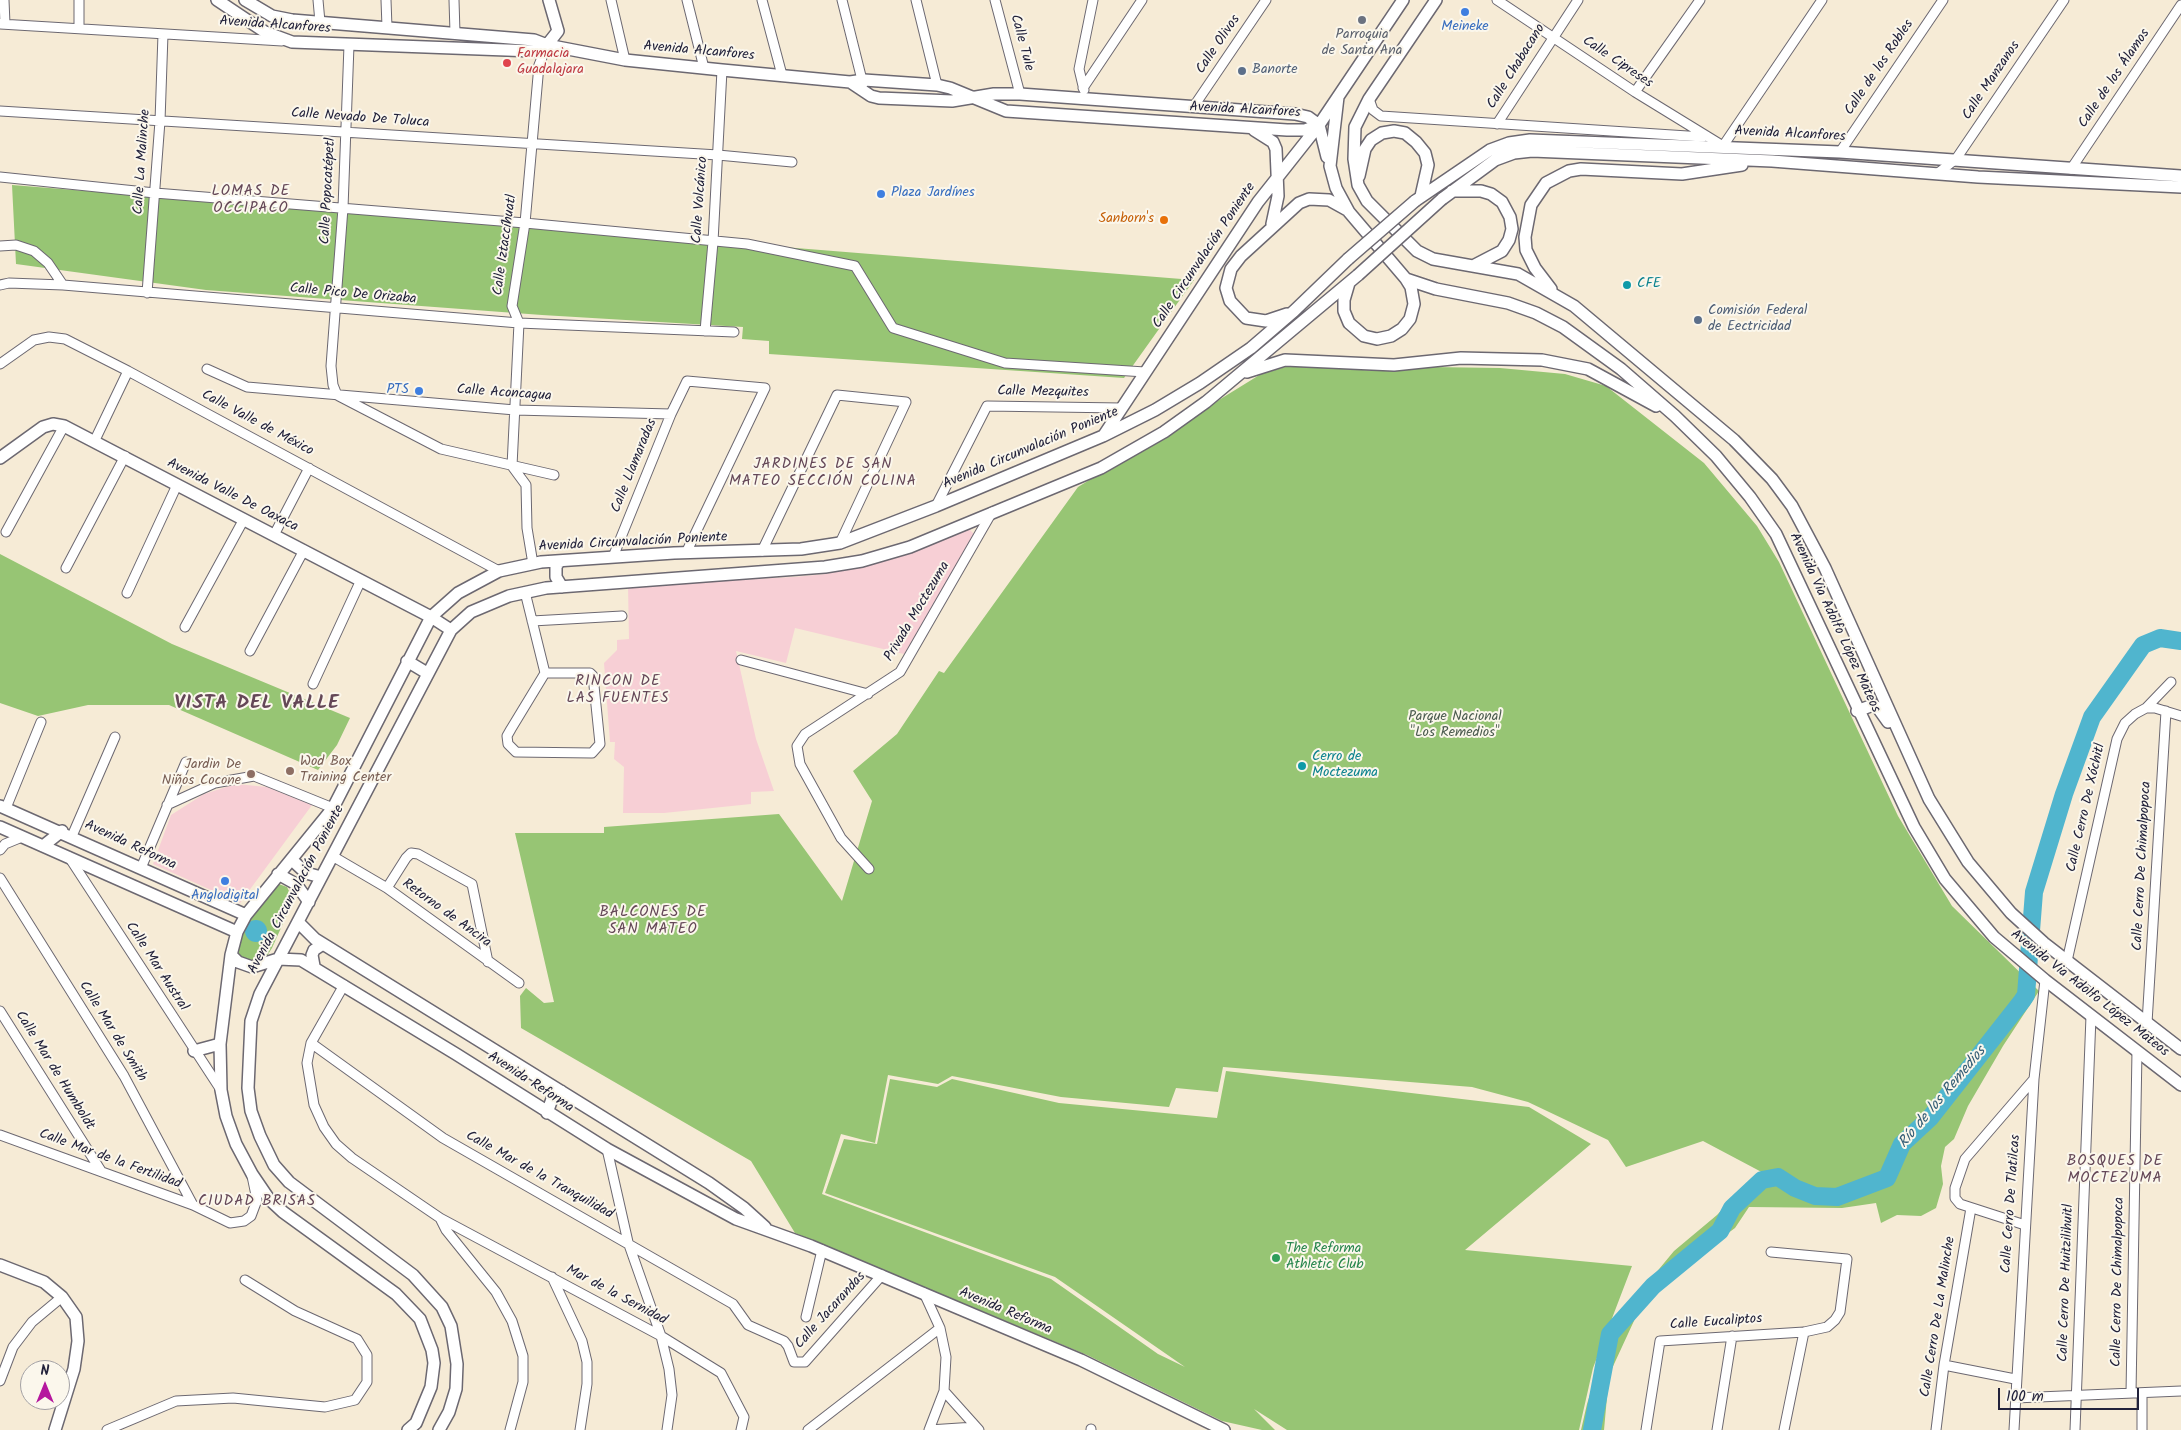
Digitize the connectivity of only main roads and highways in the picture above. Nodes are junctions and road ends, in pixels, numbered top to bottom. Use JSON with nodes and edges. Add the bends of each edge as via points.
{"nodes":[{"id":1,"x":217,"y":0,"type":"edge"},
{"id":2,"x":549,"y":0,"type":"edge"},
{"id":3,"x":1403,"y":0,"type":"edge"},
{"id":4,"x":1436,"y":0,"type":"edge"},
{"id":5,"x":249,"y":1,"type":"edge"},
{"id":6,"x":292,"y":20,"type":"junction"},
{"id":7,"x":292,"y":42,"type":"junction"},
{"id":8,"x":547,"y":46,"type":"junction"},
{"id":9,"x":863,"y":86,"type":"junction"},
{"id":10,"x":1338,"y":97,"type":"junction"},
{"id":11,"x":974,"y":98,"type":"junction"},
{"id":12,"x":1319,"y":126,"type":"junction"},
{"id":13,"x":1250,"y":128,"type":"junction"},
{"id":14,"x":1772,"y":161,"type":"junction"},
{"id":15,"x":1330,"y":166,"type":"junction"},
{"id":16,"x":1277,"y":175,"type":"junction"},
{"id":17,"x":2181,"y":176,"type":"edge"},
{"id":18,"x":1358,"y":185,"type":"junction"},
{"id":19,"x":2181,"y":188,"type":"edge"},
{"id":20,"x":1452,"y":191,"type":"junction"},
{"id":21,"x":1418,"y":199,"type":"junction"},
{"id":22,"x":1442,"y":199,"type":"joint"},
{"id":23,"x":1349,"y":212,"type":"junction"},
{"id":24,"x":1272,"y":226,"type":"junction"},
{"id":25,"x":1474,"y":266,"type":"junction"},
{"id":26,"x":1406,"y":279,"type":"junction"},
{"id":27,"x":1349,"y":283,"type":"junction"},
{"id":28,"x":1555,"y":294,"type":"junction"},
{"id":29,"x":1294,"y":311,"type":"junction"},
{"id":30,"x":1240,"y":374,"type":"junction"},
{"id":31,"x":1675,"y":416,"type":"junction"},
{"id":32,"x":1103,"y":436,"type":"junction"},
{"id":33,"x":0,"y":458,"type":"edge"},
{"id":34,"x":560,"y":561,"type":"junction"},
{"id":35,"x":537,"y":563,"type":"junction"},
{"id":36,"x":562,"y":587,"type":"junction"},
{"id":37,"x":546,"y":588,"type":"junction"},
{"id":38,"x":431,"y":617,"type":"junction"},
{"id":39,"x":451,"y":630,"type":"junction"},
{"id":40,"x":407,"y":661,"type":"junction"},
{"id":41,"x":427,"y":673,"type":"junction"},
{"id":42,"x":1857,"y":711,"type":"junction"},
{"id":43,"x":1906,"y":750,"type":"junction"},
{"id":44,"x":3,"y":807,"type":"edge"},
{"id":45,"x":0,"y":827,"type":"edge"},
{"id":46,"x":67,"y":834,"type":"junction"},
{"id":47,"x":43,"y":846,"type":"junction"},
{"id":48,"x":292,"y":860,"type":"junction"},
{"id":49,"x":278,"y":874,"type":"junction"},
{"id":50,"x":321,"y":878,"type":"junction"},
{"id":51,"x":211,"y":900,"type":"junction"},
{"id":52,"x":309,"y":902,"type":"junction"},
{"id":53,"x":246,"y":915,"type":"junction"},
{"id":54,"x":202,"y":916,"type":"junction"},
{"id":55,"x":298,"y":922,"type":"junction"},
{"id":56,"x":237,"y":932,"type":"junction"},
{"id":57,"x":323,"y":944,"type":"junction"},
{"id":58,"x":231,"y":955,"type":"junction"},
{"id":59,"x":278,"y":959,"type":"junction"},
{"id":60,"x":314,"y":966,"type":"junction"},
{"id":61,"x":466,"y":1033,"type":"junction"},
{"id":62,"x":220,"y":1044,"type":"junction"},
{"id":63,"x":2181,"y":1049,"type":"edge"},
{"id":64,"x":194,"y":1051,"type":"road end"},
{"id":65,"x":456,"y":1054,"type":"junction"},
{"id":66,"x":2181,"y":1085,"type":"edge"},
{"id":67,"x":561,"y":1091,"type":"junction"},
{"id":68,"x":547,"y":1113,"type":"junction"},
{"id":69,"x":770,"y":1231,"type":"junction"},
{"id":70,"x":0,"y":1265,"type":"edge"},
{"id":71,"x":1212,"y":1427,"type":"edge"},
{"id":72,"x":55,"y":1430,"type":"edge"},
{"id":73,"x":408,"y":1430,"type":"edge"},
{"id":74,"x":439,"y":1430,"type":"edge"},
{"id":75,"x":1224,"y":1430,"type":"edge"}],
"edges":[{"from":1,"to":7,"type":"main road","via":[[265,32]]},
{"from":2,"to":8,"type":"main road","via":[[558,31]]},
{"from":3,"to":10,"type":"main road"},
{"from":4,"to":18,"type":"main road","name":"Avenida Via Adolfo López Mateos","via":[[1355,127],[1354,158]]},
{"from":5,"to":6,"type":"main road","name":"Avenida Alcanfores","via":[[272,16]]},
{"from":6,"to":7,"type":"main road"},
{"from":6,"to":8,"type":"main road","name":"Avenida Alcanfores","via":[[534,40]]},
{"from":7,"to":8,"type":"main road","name":"Avenida Alcanfores","via":[[533,51]]},
{"from":8,"to":9,"type":"main road","name":"Avenida Alcanfores","via":[[625,60],[850,82]]},
{"from":9,"to":11,"type":"main road","name":"Avenida Alcanfores","via":[[937,86]]},
{"from":9,"to":11,"type":"main road","name":"Avenida Alcanfores","via":[[879,98],[937,102]]},
{"from":10,"to":12,"type":"main road","name":"Calle Circunvalación Poniente"},
{"from":10,"to":15,"type":"main road"},
{"from":11,"to":12,"type":"main road","name":"Avenida Alcanfores","via":[[994,94],[1085,93],[1295,114],[1308,117]]},
{"from":11,"to":13,"type":"main road","name":"Avenida Alcanfores","via":[[1006,111]]},
{"from":12,"to":13,"type":"main road","name":"Avenida Alcanfores","via":[[1305,130]]},
{"from":12,"to":15,"type":"main road"},
{"from":12,"to":16,"type":"main road","name":"Calle Circunvalación Poniente"},
{"from":13,"to":16,"type":"main road","via":[[1273,142]]},
{"from":14,"to":19,"type":"main road","name":"Avenida Alcanfores"},
{"from":14,"to":20,"type":"main road","name":"Avenida Alcanfores","via":[[1532,150],[1495,160]]},
{"from":14,"to":28,"type":"main road","via":[[1682,174],[1581,169],[1569,171],[1546,183],[1530,205],[1524,237],[1535,268]]},
{"from":15,"to":23,"type":"main road","via":[[1336,188]]},
{"from":16,"to":24,"type":"main road","via":[[1278,196]]},
{"from":16,"to":32,"type":"main road","name":"Calle Circunvalación Poniente"},
{"from":17,"to":21,"type":"main road","name":"Avenida Alcanfores","via":[[1840,152],[1530,140],[1490,150]]},
{"from":18,"to":21,"type":"main road","via":[[1365,149],[1382,133],[1394,131],[1405,134],[1425,153],[1428,165]]},
{"from":18,"to":25,"type":"main road","name":"Avenida Via Adolfo López Mateos","via":[[1380,217],[1417,251],[1432,259]]},
{"from":20,"to":22,"type":"main road","name":"Avenida Alcanfores"},
{"from":20,"to":25,"type":"main road","via":[[1481,190],[1491,194],[1502,202],[1510,217],[1512,229],[1502,251]]},
{"from":21,"to":29,"type":"main road","name":"Avenida Circunvalación Poniente","bridge":true},
{"from":22,"to":27,"type":"main road","name":"Avenida Circunvalación Poniente","bridge":true},
{"from":23,"to":24,"type":"main road","via":[[1329,200],[1309,199],[1288,210]]},
{"from":23,"to":26,"type":"main road"},
{"from":24,"to":29,"type":"main road","via":[[1240,256],[1226,288],[1230,301],[1246,318],[1266,321]]},
{"from":25,"to":28,"type":"main road","name":"Avenida Via Adolfo López Mateos","via":[[1518,274]]},
{"from":26,"to":27,"type":"main road","via":[[1414,304],[1410,319],[1391,336],[1377,338],[1364,336],[1349,323],[1344,311]]},
{"from":26,"to":31,"type":"main road","name":"Avenida Via Adolfo López Mateos","via":[[1536,312],[1563,327],[1621,369]]},
{"from":27,"to":30,"type":"main road","name":"Avenida Circunvalación Poniente"},
{"from":28,"to":43,"type":"main road","name":"Avenida Via Adolfo López Mateos","via":[[1574,306],[1734,440],[1772,479],[1792,506],[1825,568]]},
{"from":29,"to":32,"type":"main road","name":"Avenida Circunvalación Poniente","via":[[1251,348],[1200,383]]},
{"from":30,"to":31,"type":"main road","via":[[1285,360],[1394,365],[1461,358],[1542,360],[1588,369]]},
{"from":30,"to":36,"type":"main road","name":"Avenida Circunvalación Poniente","via":[[1164,432],[1101,468],[910,547],[862,561],[825,567]]},
{"from":31,"to":42,"type":"main road","name":"Avenida Via Adolfo López Mateos","via":[[1716,456],[1776,534]]},
{"from":32,"to":34,"type":"main road","name":"Avenida Circunvalación Poniente","via":[[840,543],[762,551]]},
{"from":33,"to":38,"type":"main road","name":"Avenida Valle De Oaxaca","via":[[43,427],[53,424],[64,426]]},
{"from":34,"to":35,"type":"main road","name":"Avenida Circunvalación Poniente"},
{"from":34,"to":36,"type":"main road","via":[[556,566],[556,577]]},
{"from":35,"to":37,"type":"main road","via":[[548,574]]},
{"from":35,"to":38,"type":"main road","name":"Avenida Circunvalación Poniente","via":[[499,571],[458,593]]},
{"from":36,"to":37,"type":"main road","name":"Avenida Circunvalación Poniente"},
{"from":37,"to":39,"type":"main road","name":"Avenida Circunvalación Poniente","via":[[525,592],[471,612]]},
{"from":38,"to":39,"type":"main road","name":"Avenida Valle De Oaxaca"},
{"from":38,"to":40,"type":"main road","name":"Avenida Circunvalación Poniente"},
{"from":39,"to":41,"type":"main road","name":"Avenida Circunvalación Poniente"},
{"from":40,"to":41,"type":"main road"},
{"from":40,"to":48,"type":"main road","name":"Avenida Circunvalación Poniente","via":[[333,808]]},
{"from":41,"to":50,"type":"main road","name":"Avenida Circunvalación Poniente"},
{"from":42,"to":43,"type":"main road","via":[[1869,706],[1878,708]]},
{"from":42,"to":66,"type":"main road","name":"Avenida Via Adolfo López Mateos","via":[[1914,827],[1941,872],[1971,912],[2034,972]]},
{"from":43,"to":63,"type":"main road","name":"Avenida Via Adolfo López Mateos","via":[[1929,799],[1968,862],[2011,913],[2044,943]]},
{"from":44,"to":46,"type":"main road","name":"Avenida Reforma"},
{"from":45,"to":47,"type":"main road"},
{"from":46,"to":47,"type":"main road"},
{"from":46,"to":51,"type":"main road","name":"Avenida Reforma"},
{"from":47,"to":54,"type":"main road"},
{"from":48,"to":49,"type":"main road","name":"Avenida Circunvalación Poniente"},
{"from":48,"to":50,"type":"main road","via":[[306,873]]},
{"from":49,"to":52,"type":"main road","via":[[296,884]]},
{"from":49,"to":53,"type":"main road","name":"Avenida Circunvalación Poniente"},
{"from":50,"to":52,"type":"main road","name":"Avenida Circunvalación Poniente"},
{"from":51,"to":53,"type":"main road","name":"Avenida Reforma"},
{"from":51,"to":54,"type":"main road","via":[[210,909]]},
{"from":52,"to":55,"type":"main road","name":"Avenida Circunvalación Poniente"},
{"from":53,"to":56,"type":"main road","name":"Avenida Circunvalación Poniente"},
{"from":54,"to":56,"type":"main road"},
{"from":55,"to":57,"type":"main road","name":"Avenida Reforma"},
{"from":55,"to":59,"type":"main road","name":"Avenida Circunvalación Poniente"},
{"from":56,"to":58,"type":"main road","name":"Avenida Circunvalación Poniente"},
{"from":57,"to":60,"type":"main road","via":[[312,955]]},
{"from":57,"to":61,"type":"main road","name":"Avenida Reforma"},
{"from":58,"to":59,"type":"main road","via":[[238,962],[252,967]]},
{"from":58,"to":62,"type":"main road","name":"Avenida Circunvalación Poniente"},
{"from":59,"to":60,"type":"main road","name":"Avenida Reforma","via":[[301,960]]},
{"from":59,"to":74,"type":"main road","name":"Avenida Circunvalación Poniente","via":[[260,994],[251,1021],[248,1088],[251,1111],[274,1165],[289,1182],[413,1275],[442,1308],[451,1326],[457,1364],[456,1389]]},
{"from":60,"to":65,"type":"main road","name":"Avenida Reforma"},
{"from":61,"to":65,"type":"main road","via":[[470,1042],[468,1047]]},
{"from":61,"to":67,"type":"main road","name":"Avenida Reforma"},
{"from":62,"to":64,"type":"main road"},
{"from":62,"to":73,"type":"main road","name":"Avenida Circunvalación Poniente","via":[[221,1090],[226,1116],[236,1144],[269,1199],[396,1294],[420,1319],[428,1335],[434,1363],[431,1387],[416,1423]]},
{"from":65,"to":68,"type":"main road","name":"Avenida Reforma"},
{"from":67,"to":68,"type":"main road","via":[[552,1099]]},
{"from":67,"to":69,"type":"main road","name":"Avenida Reforma","via":[[709,1183]]},
{"from":68,"to":69,"type":"main road","name":"Avenida Reforma","via":[[736,1219]]},
{"from":69,"to":71,"type":"main road","name":"Avenida Reforma","via":[[1081,1360]]},
{"from":70,"to":72,"type":"main road","via":[[44,1282],[62,1297],[76,1316],[78,1340],[74,1369]]},
{"from":71,"to":75,"type":"main road","name":"Avenida Reforma"}]}
